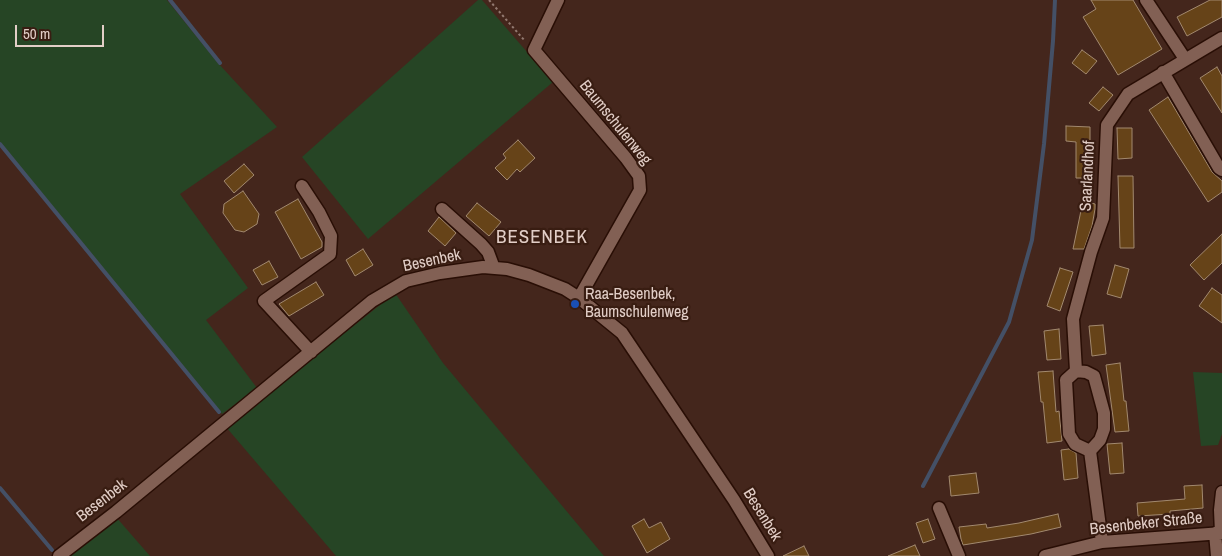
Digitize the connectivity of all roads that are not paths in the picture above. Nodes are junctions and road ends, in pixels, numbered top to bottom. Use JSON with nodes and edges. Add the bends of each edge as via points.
{"nodes":[{"id":1,"x":558,"y":0,"type":"edge"},
{"id":2,"x":1146,"y":0,"type":"edge"},
{"id":3,"x":1222,"y":38,"type":"edge"},
{"id":4,"x":1184,"y":59,"type":"junction"},
{"id":5,"x":1163,"y":72,"type":"junction"},
{"id":6,"x":1222,"y":170,"type":"edge"},
{"id":7,"x":302,"y":186,"type":"dead end"},
{"id":8,"x":442,"y":208,"type":"dead end"},
{"id":9,"x":494,"y":268,"type":"junction"},
{"id":10,"x":579,"y":298,"type":"junction"},
{"id":11,"x":311,"y":352,"type":"junction"},
{"id":12,"x":1076,"y":371,"type":"junction"},
{"id":13,"x":1090,"y":451,"type":"junction"},
{"id":14,"x":1222,"y":492,"type":"edge"},
{"id":15,"x":939,"y":508,"type":"dead end"},
{"id":16,"x":1219,"y":533,"type":"edge"},
{"id":17,"x":1102,"y":542,"type":"junction"},
{"id":18,"x":59,"y":556,"type":"edge"},
{"id":19,"x":768,"y":556,"type":"edge"},
{"id":20,"x":959,"y":556,"type":"edge"},
{"id":21,"x":1045,"y":556,"type":"edge"},
{"id":22,"x":1217,"y":556,"type":"edge"}],
"edges":[{"from":1,"to":10,"type":"street","name":"Baumschulenweg","via":[[534,50],[626,158],[639,176],[640,190]]},
{"from":2,"to":4,"type":"street"},
{"from":3,"to":4,"type":"street","name":"Saarlandhof"},
{"from":4,"to":5,"type":"street","name":"Saarlandhof"},
{"from":5,"to":6,"type":"street"},
{"from":5,"to":12,"type":"street","name":"Saarlandhof","via":[[1128,94],[1107,124],[1103,218],[1073,319]]},
{"from":7,"to":11,"type":"street","via":[[320,212],[331,236],[330,254],[264,301]]},
{"from":8,"to":9,"type":"street","via":[[488,252]]},
{"from":9,"to":10,"type":"street","name":"Besenbek","via":[[507,268],[529,275]]},
{"from":9,"to":11,"type":"street","name":"Besenbek","via":[[448,272],[406,281],[372,300]]},
{"from":10,"to":19,"type":"street","name":"Besenbek","via":[[622,333]]},
{"from":11,"to":18,"type":"street","name":"Besenbek"},
{"from":12,"to":13,"type":"street","name":"Saarlandhof","via":[[1066,380],[1070,434],[1075,444]]},
{"from":12,"to":13,"type":"street","via":[[1094,376],[1104,413],[1100,440]]},
{"from":13,"to":17,"type":"street"},
{"from":14,"to":16,"type":"street"},
{"from":15,"to":20,"type":"street"},
{"from":16,"to":17,"type":"street","name":"Besenbeker Straße"},
{"from":16,"to":22,"type":"street"},
{"from":17,"to":21,"type":"street","name":"Besenbeker Straße"}]}
